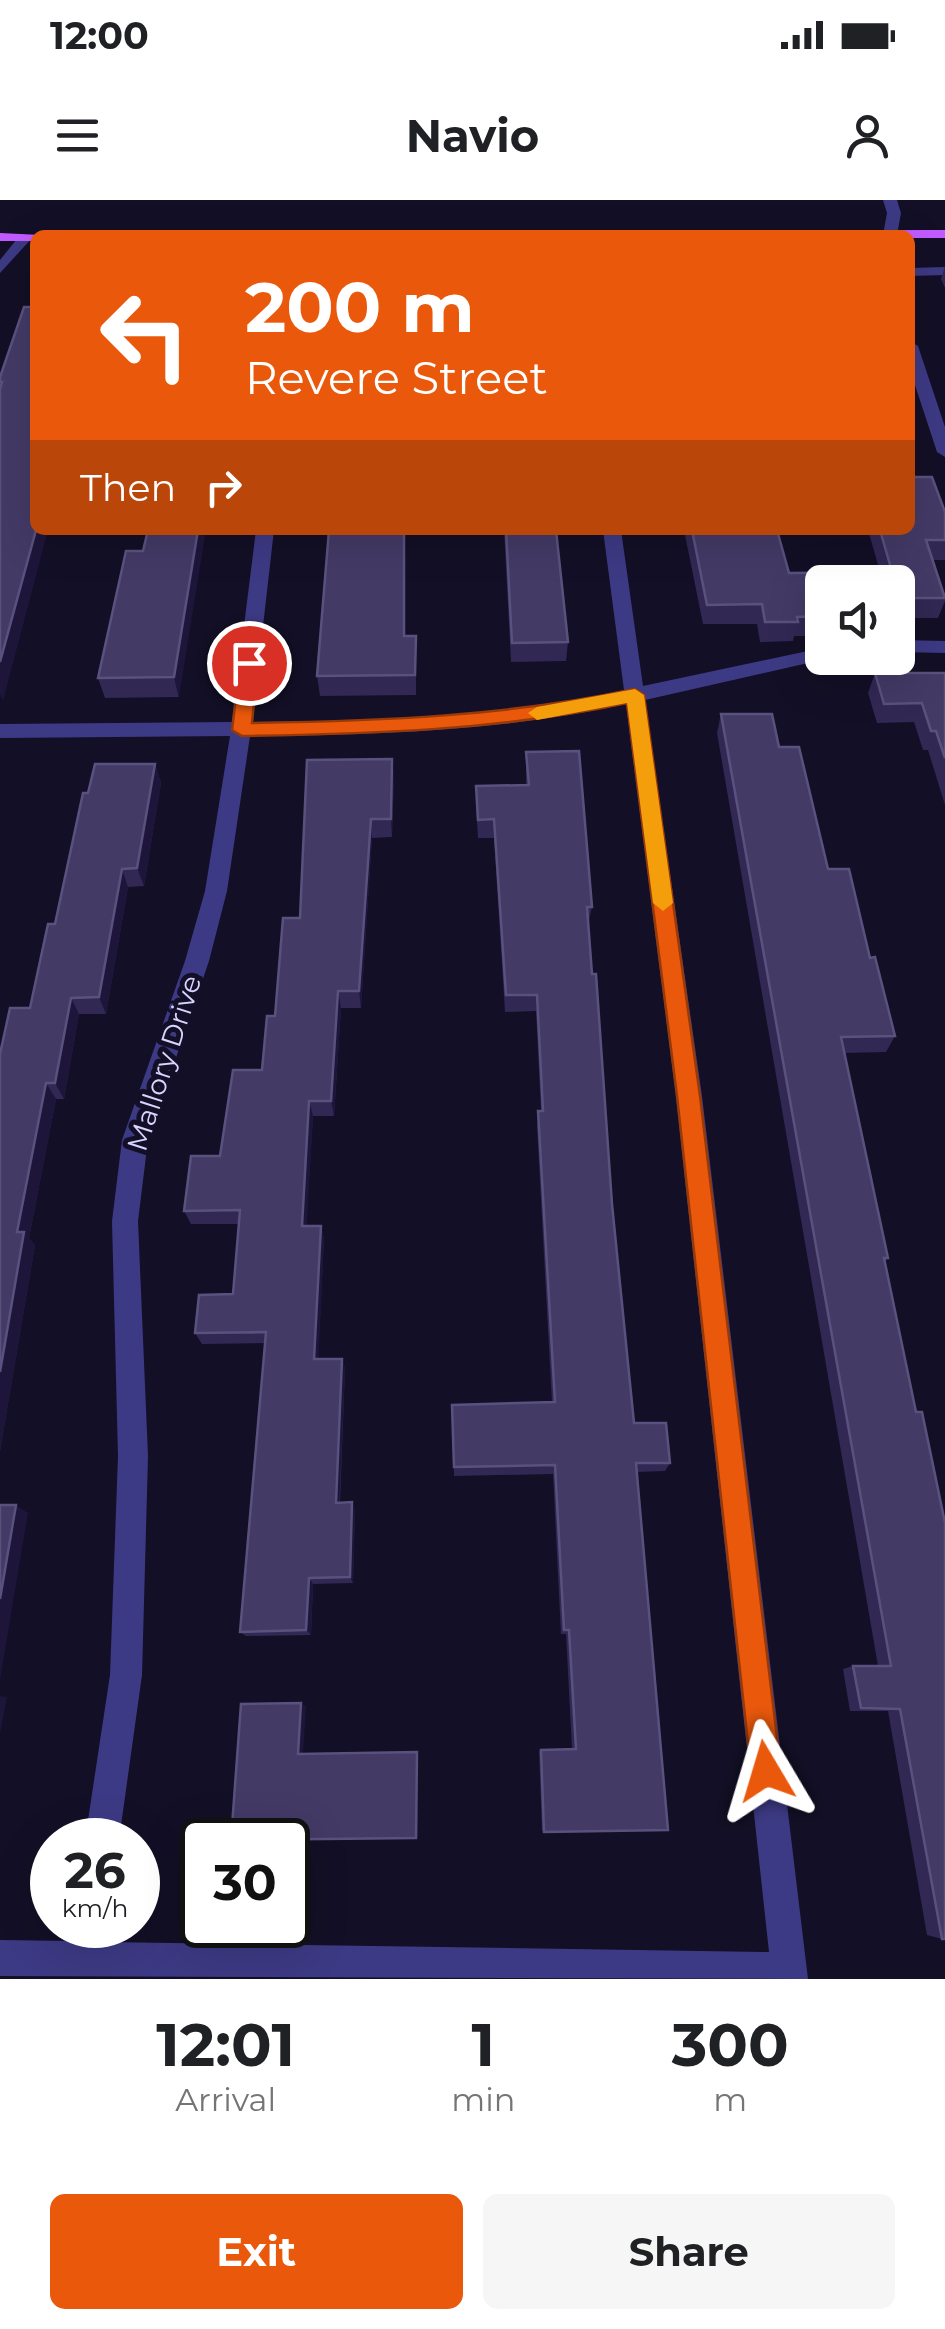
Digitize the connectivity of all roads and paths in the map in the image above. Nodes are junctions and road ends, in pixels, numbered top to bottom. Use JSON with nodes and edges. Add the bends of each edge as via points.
{"nodes":[{"id":1,"x":890,"y":200,"type":"edge"},
{"id":2,"x":891,"y":230,"type":"edge"},
{"id":3,"x":945,"y":234,"type":"edge"},
{"id":4,"x":915,"y":235,"type":"edge"},
{"id":5,"x":0,"y":237,"type":"edge"},
{"id":6,"x":30,"y":237,"type":"edge"},
{"id":7,"x":30,"y":238,"type":"edge"},
{"id":8,"x":0,"y":269,"type":"edge"},
{"id":9,"x":945,"y":271,"type":"edge"},
{"id":10,"x":915,"y":272,"type":"edge"},
{"id":11,"x":915,"y":358,"type":"edge"},
{"id":12,"x":938,"y":413,"type":"edge"},
{"id":13,"x":945,"y":452,"type":"edge"},
{"id":14,"x":264,"y":535,"type":"edge"},
{"id":15,"x":613,"y":535,"type":"edge"},
{"id":16,"x":915,"y":646,"type":"edge"},
{"id":17,"x":945,"y":647,"type":"edge"},
{"id":18,"x":805,"y":658,"type":"edge"},
{"id":19,"x":635,"y":695,"type":"junction"},
{"id":20,"x":242,"y":730,"type":"junction"},
{"id":21,"x":0,"y":731,"type":"edge"},
{"id":22,"x":105,"y":1818,"type":"edge"},
{"id":23,"x":85,"y":1954,"type":"edge"},
{"id":24,"x":0,"y":1958,"type":"edge"},
{"id":25,"x":789,"y":1974,"type":"edge"}],
"edges":[{"from":1,"to":2,"type":"street"},
{"from":3,"to":4,"type":"main road"},
{"from":5,"to":6,"type":"main road"},
{"from":7,"to":8,"type":"street"},
{"from":9,"to":10,"type":"street"},
{"from":11,"to":12,"type":"street"},
{"from":12,"to":13,"type":"street"},
{"from":14,"to":20,"type":"street","name":"Mallory Drive"},
{"from":15,"to":19,"type":"street"},
{"from":16,"to":17,"type":"street"},
{"from":18,"to":19,"type":"street"},
{"from":19,"to":20,"type":"street","via":[[557,712]]},
{"from":19,"to":25,"type":"street"},
{"from":20,"to":21,"type":"street"},
{"from":20,"to":22,"type":"street","name":"Mallory Drive","via":[[216,891],[135,1140],[125,1221],[133,1456],[126,1675]]},
{"from":23,"to":24,"type":"street"},
{"from":23,"to":25,"type":"street"}]}
